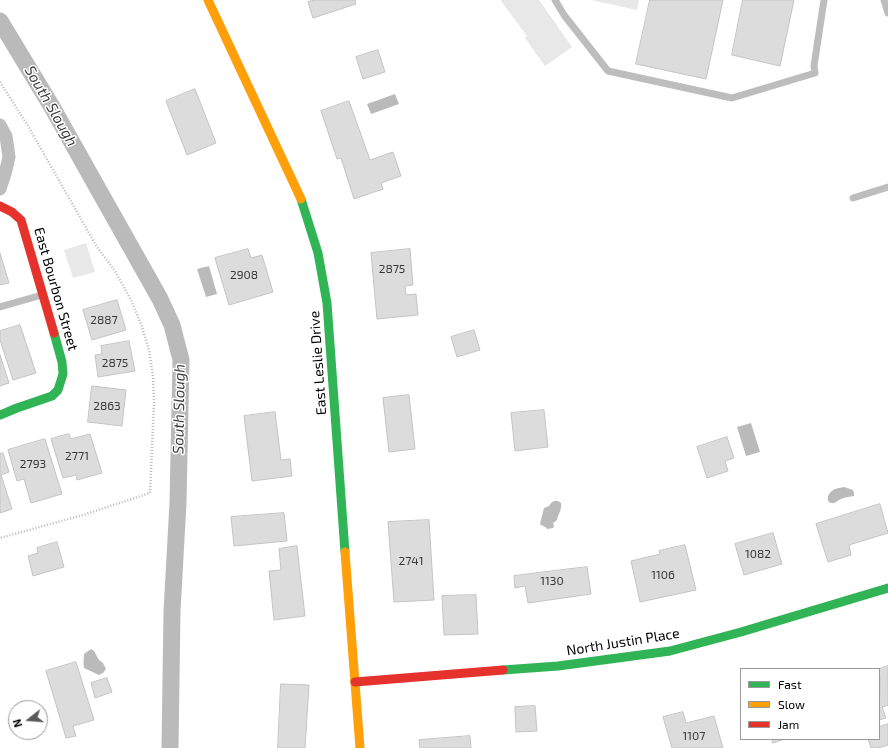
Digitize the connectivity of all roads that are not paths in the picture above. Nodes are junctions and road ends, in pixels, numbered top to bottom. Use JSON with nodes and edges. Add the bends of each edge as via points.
{"nodes":[{"id":1,"x":208,"y":0,"type":"edge"},
{"id":2,"x":555,"y":0,"type":"edge"},
{"id":3,"x":824,"y":0,"type":"edge"},
{"id":4,"x":884,"y":0,"type":"edge"},
{"id":5,"x":888,"y":13,"type":"edge"},
{"id":6,"x":0,"y":125,"type":"edge"},
{"id":7,"x":888,"y":187,"type":"edge"},
{"id":8,"x":0,"y":189,"type":"edge"},
{"id":9,"x":853,"y":198,"type":"dead end"},
{"id":10,"x":0,"y":206,"type":"edge"},
{"id":11,"x":43,"y":295,"type":"junction"},
{"id":12,"x":0,"y":307,"type":"edge"},
{"id":13,"x":0,"y":415,"type":"edge"},
{"id":14,"x":888,"y":588,"type":"edge"},
{"id":15,"x":355,"y":682,"type":"junction"},
{"id":16,"x":360,"y":748,"type":"edge"}],
"edges":[{"from":1,"to":15,"type":"street","name":"East Leslie Drive","via":[[301,200],[318,253],[327,302]]},
{"from":2,"to":3,"type":"lane","via":[[608,71],[732,98],[816,73],[814,66]]},
{"from":4,"to":5,"type":"lane"},
{"from":6,"to":8,"type":"street","via":[[6,136],[9,157]]},
{"from":7,"to":9,"type":"lane"},
{"from":10,"to":11,"type":"street","name":"East Bourbon Street","via":[[21,220]]},
{"from":11,"to":12,"type":"lane"},
{"from":11,"to":13,"type":"street","name":"East Bourbon Street","via":[[62,362],[63,374],[58,390],[52,396]]},
{"from":14,"to":15,"type":"street","name":"North Justin Place","via":[[670,651],[558,666]]},
{"from":15,"to":16,"type":"street","name":"East Leslie Drive"}]}
